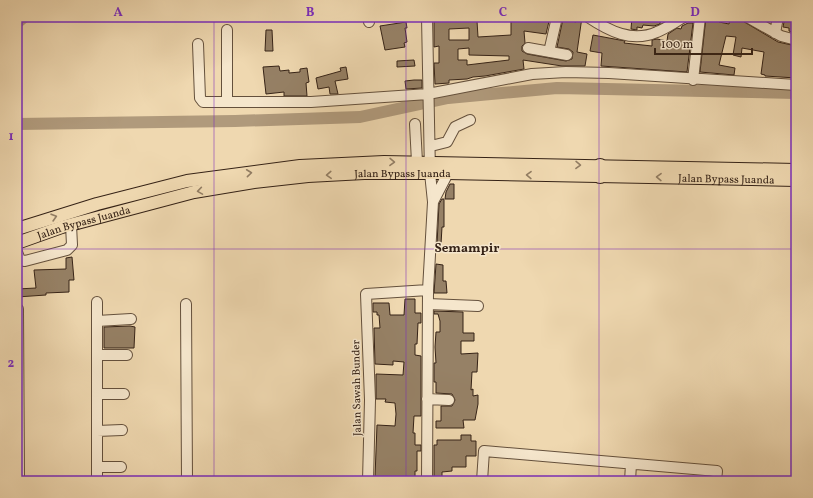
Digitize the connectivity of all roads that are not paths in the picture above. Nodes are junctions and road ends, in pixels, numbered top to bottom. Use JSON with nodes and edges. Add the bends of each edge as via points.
{"nodes":[{"id":1,"x":427,"y":17,"type":"edge"},
{"id":2,"x":557,"y":17,"type":"edge"},
{"id":3,"x":588,"y":17,"type":"edge"},
{"id":4,"x":684,"y":17,"type":"edge"},
{"id":5,"x":700,"y":17,"type":"edge"},
{"id":6,"x":748,"y":17,"type":"edge"},
{"id":7,"x":778,"y":17,"type":"edge"},
{"id":8,"x":227,"y":30,"type":"dead end"},
{"id":9,"x":775,"y":33,"type":"junction"},
{"id":10,"x":796,"y":40,"type":"edge"},
{"id":11,"x":198,"y":44,"type":"dead end"},
{"id":12,"x":528,"y":48,"type":"dead end"},
{"id":13,"x":548,"y":52,"type":"junction"},
{"id":14,"x":567,"y":55,"type":"dead end"},
{"id":15,"x":693,"y":80,"type":"junction"},
{"id":16,"x":796,"y":85,"type":"edge"},
{"id":17,"x":428,"y":95,"type":"junction"},
{"id":18,"x":227,"y":102,"type":"junction"},
{"id":19,"x":470,"y":120,"type":"dead end"},
{"id":20,"x":415,"y":124,"type":"dead end"},
{"id":21,"x":431,"y":146,"type":"junction"},
{"id":22,"x":417,"y":162,"type":"junction"},
{"id":23,"x":431,"y":168,"type":"junction"},
{"id":24,"x":796,"y":170,"type":"edge"},
{"id":25,"x":600,"y":171,"type":"junction"},
{"id":26,"x":448,"y":173,"type":"junction"},
{"id":27,"x":268,"y":176,"type":"junction"},
{"id":28,"x":796,"y":180,"type":"edge"},
{"id":29,"x":433,"y":202,"type":"junction"},
{"id":30,"x":71,"y":224,"type":"junction"},
{"id":31,"x":17,"y":229,"type":"edge"},
{"id":32,"x":17,"y":243,"type":"edge"},
{"id":33,"x":17,"y":252,"type":"edge"},
{"id":34,"x":428,"y":290,"type":"junction"},
{"id":35,"x":97,"y":302,"type":"dead end"},
{"id":36,"x":186,"y":304,"type":"dead end"},
{"id":37,"x":428,"y":304,"type":"junction"},
{"id":38,"x":478,"y":306,"type":"dead end"},
{"id":39,"x":18,"y":309,"type":"dead end"},
{"id":40,"x":131,"y":319,"type":"dead end"},
{"id":41,"x":97,"y":321,"type":"junction"},
{"id":42,"x":98,"y":355,"type":"junction"},
{"id":43,"x":127,"y":355,"type":"dead end"},
{"id":44,"x":97,"y":394,"type":"junction"},
{"id":45,"x":124,"y":394,"type":"dead end"},
{"id":46,"x":427,"y":399,"type":"junction"},
{"id":47,"x":449,"y":400,"type":"dead end"},
{"id":48,"x":122,"y":430,"type":"dead end"},
{"id":49,"x":97,"y":431,"type":"junction"},
{"id":50,"x":631,"y":464,"type":"junction"},
{"id":51,"x":98,"y":467,"type":"junction"},
{"id":52,"x":121,"y":467,"type":"dead end"},
{"id":53,"x":19,"y":481,"type":"edge"},
{"id":54,"x":97,"y":481,"type":"edge"},
{"id":55,"x":187,"y":481,"type":"edge"},
{"id":56,"x":368,"y":481,"type":"edge"},
{"id":57,"x":427,"y":481,"type":"edge"},
{"id":58,"x":482,"y":481,"type":"edge"},
{"id":59,"x":630,"y":481,"type":"edge"},
{"id":60,"x":716,"y":481,"type":"edge"}],
"edges":[{"from":1,"to":17,"type":"street"},
{"from":2,"to":13,"type":"street"},
{"from":3,"to":4,"type":"street","via":[[611,31],[633,36],[655,33]]},
{"from":5,"to":15,"type":"street"},
{"from":6,"to":9,"type":"street"},
{"from":7,"to":9,"type":"street"},
{"from":8,"to":18,"type":"street"},
{"from":9,"to":10,"type":"street"},
{"from":11,"to":18,"type":"street","via":[[200,100]]},
{"from":12,"to":13,"type":"street"},
{"from":13,"to":14,"type":"street"},
{"from":15,"to":16,"type":"street"},
{"from":15,"to":17,"type":"street","via":[[566,72],[532,74]]},
{"from":17,"to":18,"type":"street","via":[[311,102]]},
{"from":17,"to":21,"type":"street"},
{"from":19,"to":21,"type":"street","via":[[455,127],[447,142]]},
{"from":20,"to":22,"type":"street"},
{"from":21,"to":23,"type":"street"},
{"from":22,"to":23,"type":"main road","name":"Jalan Bypass Juanda"},
{"from":27,"to":22,"type":"main road","name":"Jalan Bypass Juanda","one_way":true,"via":[[338,164]]},
{"from":23,"to":25,"type":"main road","name":"Jalan Bypass Juanda","one_way":true},
{"from":23,"to":26,"type":"main road","name":"Jalan Bypass Juanda"},
{"from":23,"to":27,"type":"main road","name":"Jalan Bypass Juanda","one_way":true},
{"from":23,"to":29,"type":"street"},
{"from":24,"to":25,"type":"main road","name":"Jalan Bypass Juanda"},
{"from":25,"to":26,"type":"main road","name":"Jalan Bypass Juanda","one_way":true},
{"from":28,"to":25,"type":"main road","name":"Jalan Bypass Juanda","one_way":true},
{"from":26,"to":29,"type":"street"},
{"from":27,"to":30,"type":"main road","name":"Jalan Bypass Juanda","one_way":true},
{"from":31,"to":27,"type":"main road","name":"Jalan Bypass Juanda","one_way":true,"via":[[97,204],[187,181]]},
{"from":29,"to":34,"type":"street"},
{"from":30,"to":32,"type":"main road","name":"Jalan Bypass Juanda"},
{"from":30,"to":33,"type":"street","via":[[72,245],[68,250],[24,261],[19,258]]},
{"from":34,"to":37,"type":"street"},
{"from":34,"to":56,"type":"street","name":"Jalan Sawah Bunder","via":[[366,294],[370,400]]},
{"from":35,"to":41,"type":"street"},
{"from":36,"to":55,"type":"street"},
{"from":37,"to":38,"type":"street"},
{"from":37,"to":46,"type":"street"},
{"from":39,"to":53,"type":"street"},
{"from":40,"to":41,"type":"street"},
{"from":41,"to":42,"type":"street"},
{"from":42,"to":43,"type":"street"},
{"from":42,"to":44,"type":"street"},
{"from":44,"to":45,"type":"street"},
{"from":44,"to":49,"type":"street"},
{"from":46,"to":47,"type":"street"},
{"from":46,"to":57,"type":"street"},
{"from":48,"to":49,"type":"street"},
{"from":49,"to":51,"type":"street"},
{"from":50,"to":58,"type":"street","via":[[484,451]]},
{"from":50,"to":59,"type":"street"},
{"from":50,"to":60,"type":"street","via":[[717,471]]},
{"from":51,"to":52,"type":"street"},
{"from":51,"to":54,"type":"street"}]}
